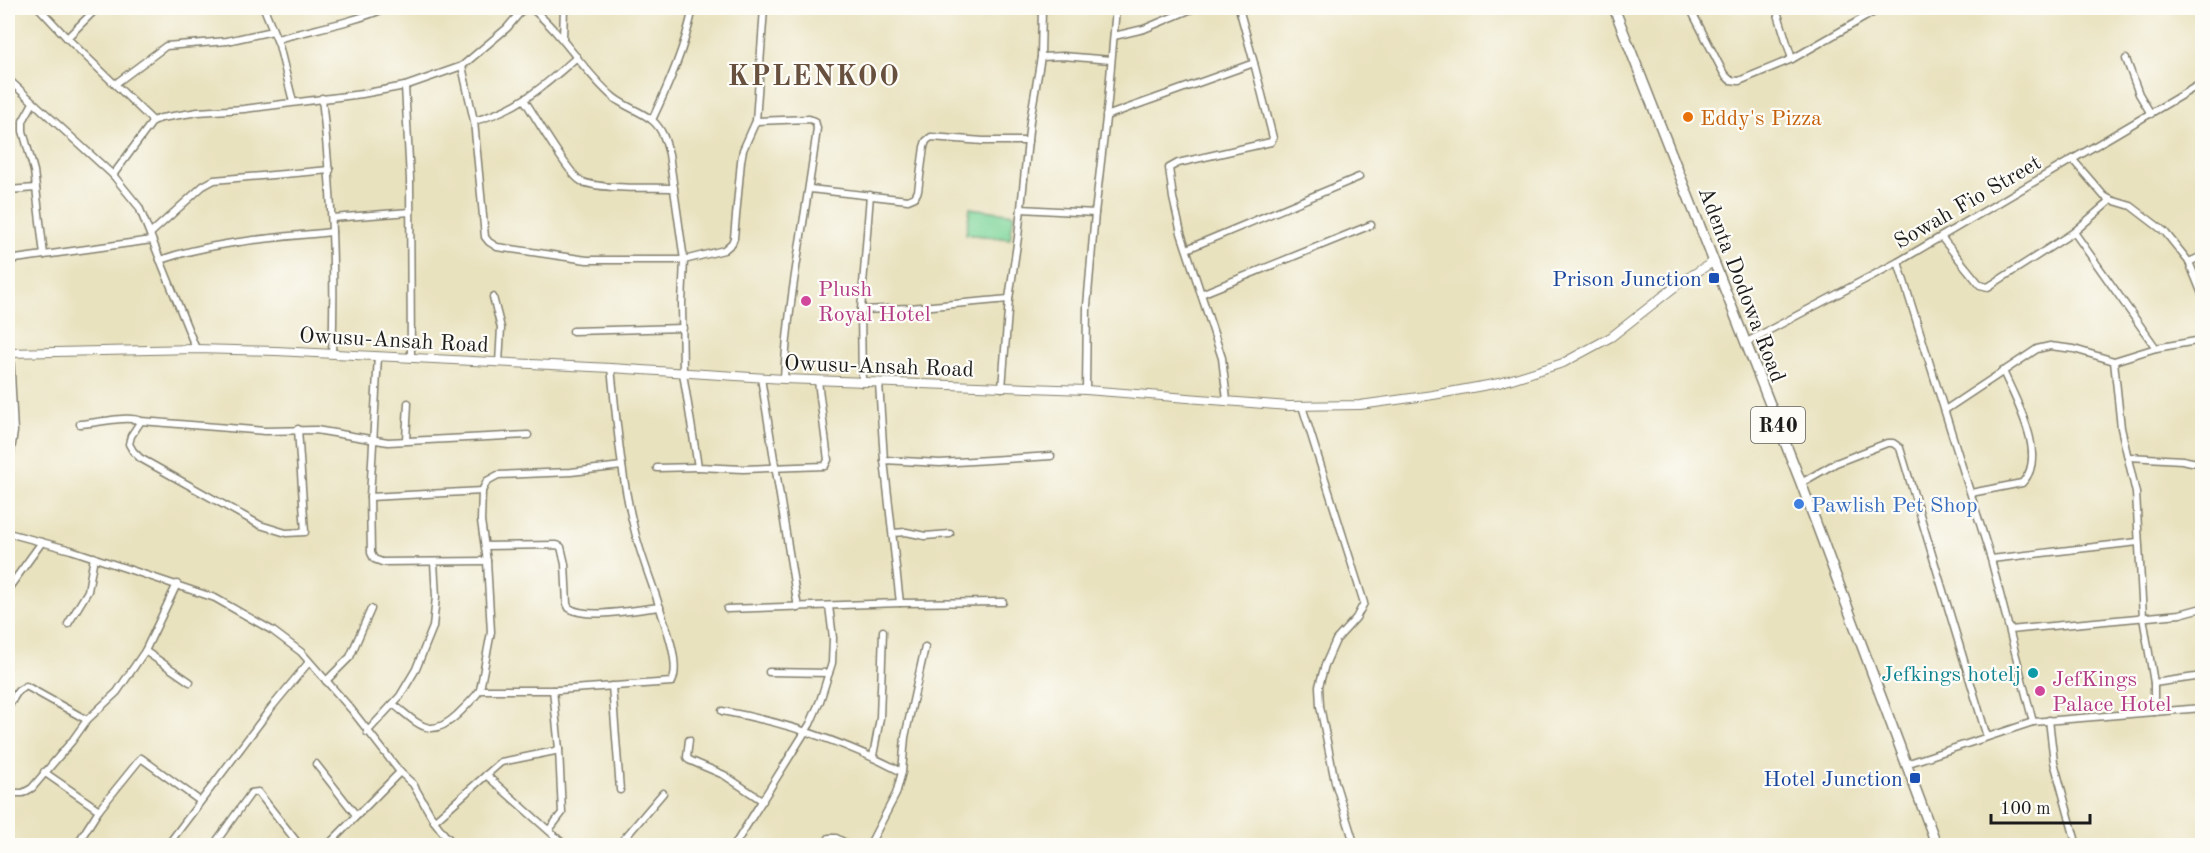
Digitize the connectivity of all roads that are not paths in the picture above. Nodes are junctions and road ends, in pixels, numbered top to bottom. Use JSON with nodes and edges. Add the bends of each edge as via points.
{"nodes":[{"id":1,"x":39,"y":8,"type":"edge"},
{"id":2,"x":98,"y":8,"type":"edge"},
{"id":3,"x":264,"y":8,"type":"edge"},
{"id":4,"x":386,"y":8,"type":"edge"},
{"id":5,"x":524,"y":8,"type":"edge"},
{"id":6,"x":531,"y":8,"type":"edge"},
{"id":7,"x":564,"y":8,"type":"edge"},
{"id":8,"x":693,"y":8,"type":"edge"},
{"id":9,"x":764,"y":8,"type":"edge"},
{"id":10,"x":1042,"y":8,"type":"edge"},
{"id":11,"x":1116,"y":8,"type":"edge"},
{"id":12,"x":1194,"y":8,"type":"edge"},
{"id":13,"x":1239,"y":8,"type":"edge"},
{"id":14,"x":1614,"y":8,"type":"edge"},
{"id":15,"x":1690,"y":8,"type":"edge"},
{"id":16,"x":1776,"y":8,"type":"edge"},
{"id":17,"x":1881,"y":8,"type":"edge"},
{"id":18,"x":273,"y":31,"type":"junction"},
{"id":19,"x":1114,"y":36,"type":"junction"},
{"id":20,"x":67,"y":38,"type":"junction"},
{"id":21,"x":277,"y":39,"type":"junction"},
{"id":22,"x":563,"y":39,"type":"junction"},
{"id":23,"x":577,"y":57,"type":"junction"},
{"id":24,"x":1041,"y":57,"type":"junction"},
{"id":25,"x":1792,"y":59,"type":"junction"},
{"id":26,"x":1111,"y":60,"type":"junction"},
{"id":27,"x":2126,"y":60,"type":"dead end"},
{"id":28,"x":1254,"y":63,"type":"junction"},
{"id":29,"x":462,"y":66,"type":"junction"},
{"id":30,"x":8,"y":79,"type":"edge"},
{"id":31,"x":2202,"y":83,"type":"edge"},
{"id":32,"x":115,"y":84,"type":"junction"},
{"id":33,"x":405,"y":86,"type":"junction"},
{"id":34,"x":322,"y":98,"type":"junction"},
{"id":35,"x":525,"y":101,"type":"junction"},
{"id":36,"x":293,"y":102,"type":"junction"},
{"id":37,"x":33,"y":103,"type":"junction"},
{"id":38,"x":2151,"y":114,"type":"junction"},
{"id":39,"x":1106,"y":116,"type":"junction"},
{"id":40,"x":652,"y":120,"type":"junction"},
{"id":41,"x":153,"y":121,"type":"junction"},
{"id":42,"x":474,"y":121,"type":"junction"},
{"id":43,"x":756,"y":121,"type":"junction"},
{"id":44,"x":1028,"y":141,"type":"junction"},
{"id":45,"x":2073,"y":160,"type":"junction"},
{"id":46,"x":330,"y":170,"type":"junction"},
{"id":47,"x":113,"y":175,"type":"junction"},
{"id":48,"x":1359,"y":177,"type":"dead end"},
{"id":49,"x":36,"y":188,"type":"junction"},
{"id":50,"x":674,"y":188,"type":"junction"},
{"id":51,"x":810,"y":189,"type":"junction"},
{"id":52,"x":8,"y":190,"type":"edge"},
{"id":53,"x":870,"y":195,"type":"junction"},
{"id":54,"x":2111,"y":200,"type":"junction"},
{"id":55,"x":1021,"y":209,"type":"junction"},
{"id":56,"x":410,"y":212,"type":"junction"},
{"id":57,"x":1095,"y":213,"type":"junction"},
{"id":58,"x":332,"y":218,"type":"junction"},
{"id":59,"x":1371,"y":225,"type":"dead end"},
{"id":60,"x":332,"y":232,"type":"junction"},
{"id":61,"x":2074,"y":232,"type":"junction"},
{"id":62,"x":151,"y":237,"type":"junction"},
{"id":63,"x":1941,"y":237,"type":"junction"},
{"id":64,"x":1186,"y":249,"type":"junction"},
{"id":65,"x":44,"y":255,"type":"junction"},
{"id":66,"x":2202,"y":256,"type":"edge"},
{"id":67,"x":8,"y":260,"type":"edge"},
{"id":68,"x":160,"y":260,"type":"junction"},
{"id":69,"x":684,"y":261,"type":"junction"},
{"id":70,"x":1713,"y":262,"type":"junction"},
{"id":71,"x":1898,"y":262,"type":"junction"},
{"id":72,"x":2189,"y":262,"type":"junction"},
{"id":73,"x":1201,"y":294,"type":"junction"},
{"id":74,"x":2202,"y":294,"type":"edge"},
{"id":75,"x":493,"y":297,"type":"dead end"},
{"id":76,"x":1009,"y":299,"type":"junction"},
{"id":77,"x":861,"y":310,"type":"junction"},
{"id":78,"x":683,"y":328,"type":"junction"},
{"id":79,"x":573,"y":331,"type":"dead end"},
{"id":80,"x":2202,"y":340,"type":"edge"},
{"id":81,"x":1745,"y":343,"type":"junction"},
{"id":82,"x":2156,"y":348,"type":"junction"},
{"id":83,"x":196,"y":349,"type":"junction"},
{"id":84,"x":9,"y":353,"type":"edge"},
{"id":85,"x":332,"y":353,"type":"junction"},
{"id":86,"x":378,"y":356,"type":"junction"},
{"id":87,"x":411,"y":358,"type":"junction"},
{"id":88,"x":2114,"y":361,"type":"junction"},
{"id":89,"x":499,"y":363,"type":"junction"},
{"id":90,"x":611,"y":368,"type":"junction"},
{"id":91,"x":2003,"y":371,"type":"junction"},
{"id":92,"x":683,"y":373,"type":"junction"},
{"id":93,"x":761,"y":378,"type":"junction"},
{"id":94,"x":784,"y":379,"type":"junction"},
{"id":95,"x":818,"y":381,"type":"junction"},
{"id":96,"x":862,"y":383,"type":"junction"},
{"id":97,"x":879,"y":383,"type":"junction"},
{"id":98,"x":1002,"y":388,"type":"junction"},
{"id":99,"x":1086,"y":390,"type":"junction"},
{"id":100,"x":1227,"y":400,"type":"junction"},
{"id":101,"x":408,"y":403,"type":"dead end"},
{"id":102,"x":1302,"y":406,"type":"junction"},
{"id":103,"x":1945,"y":410,"type":"junction"},
{"id":104,"x":141,"y":421,"type":"junction"},
{"id":105,"x":80,"y":424,"type":"dead end"},
{"id":106,"x":298,"y":429,"type":"junction"},
{"id":107,"x":528,"y":435,"type":"dead end"},
{"id":108,"x":375,"y":439,"type":"junction"},
{"id":109,"x":406,"y":440,"type":"junction"},
{"id":110,"x":1051,"y":456,"type":"dead end"},
{"id":111,"x":2129,"y":457,"type":"junction"},
{"id":112,"x":884,"y":460,"type":"junction"},
{"id":113,"x":2202,"y":464,"type":"edge"},
{"id":114,"x":622,"y":466,"type":"junction"},
{"id":115,"x":698,"y":467,"type":"junction"},
{"id":116,"x":8,"y":468,"type":"edge"},
{"id":117,"x":657,"y":468,"type":"dead end"},
{"id":118,"x":775,"y":469,"type":"junction"},
{"id":119,"x":1801,"y":483,"type":"junction"},
{"id":120,"x":482,"y":491,"type":"junction"},
{"id":121,"x":1971,"y":493,"type":"junction"},
{"id":122,"x":370,"y":497,"type":"junction"},
{"id":123,"x":8,"y":532,"type":"edge"},
{"id":124,"x":893,"y":532,"type":"junction"},
{"id":125,"x":950,"y":534,"type":"dead end"},
{"id":126,"x":42,"y":542,"type":"junction"},
{"id":127,"x":2138,"y":542,"type":"junction"},
{"id":128,"x":485,"y":546,"type":"junction"},
{"id":129,"x":94,"y":557,"type":"junction"},
{"id":130,"x":1990,"y":559,"type":"junction"},
{"id":131,"x":487,"y":561,"type":"junction"},
{"id":132,"x":434,"y":562,"type":"junction"},
{"id":133,"x":177,"y":584,"type":"junction"},
{"id":134,"x":8,"y":590,"type":"edge"},
{"id":135,"x":1003,"y":602,"type":"dead end"},
{"id":136,"x":900,"y":603,"type":"junction"},
{"id":137,"x":830,"y":606,"type":"junction"},
{"id":138,"x":660,"y":607,"type":"junction"},
{"id":139,"x":798,"y":608,"type":"junction"},
{"id":140,"x":2202,"y":608,"type":"edge"},
{"id":141,"x":371,"y":609,"type":"dead end"},
{"id":142,"x":728,"y":609,"type":"dead end"},
{"id":143,"x":2143,"y":617,"type":"junction"},
{"id":144,"x":68,"y":624,"type":"dead end"},
{"id":145,"x":2010,"y":630,"type":"junction"},
{"id":146,"x":883,"y":631,"type":"dead end"},
{"id":147,"x":925,"y":647,"type":"dead end"},
{"id":148,"x":145,"y":651,"type":"junction"},
{"id":149,"x":309,"y":662,"type":"junction"},
{"id":150,"x":769,"y":672,"type":"dead end"},
{"id":151,"x":829,"y":673,"type":"junction"},
{"id":152,"x":2202,"y":676,"type":"edge"},
{"id":153,"x":190,"y":681,"type":"dead end"},
{"id":154,"x":326,"y":681,"type":"junction"},
{"id":155,"x":2154,"y":682,"type":"junction"},
{"id":156,"x":612,"y":686,"type":"junction"},
{"id":157,"x":480,"y":690,"type":"junction"},
{"id":158,"x":554,"y":690,"type":"junction"},
{"id":159,"x":393,"y":704,"type":"junction"},
{"id":160,"x":8,"y":707,"type":"edge"},
{"id":161,"x":2202,"y":708,"type":"edge"},
{"id":162,"x":722,"y":711,"type":"dead end"},
{"id":163,"x":2154,"y":712,"type":"junction"},
{"id":164,"x":87,"y":720,"type":"junction"},
{"id":165,"x":2049,"y":720,"type":"junction"},
{"id":166,"x":2033,"y":722,"type":"junction"},
{"id":167,"x":806,"y":731,"type":"junction"},
{"id":168,"x":367,"y":732,"type":"junction"},
{"id":169,"x":1987,"y":737,"type":"junction"},
{"id":170,"x":688,"y":740,"type":"dead end"},
{"id":171,"x":559,"y":749,"type":"junction"},
{"id":172,"x":873,"y":756,"type":"junction"},
{"id":173,"x":316,"y":764,"type":"dead end"},
{"id":174,"x":1906,"y":764,"type":"junction"},
{"id":175,"x":44,"y":772,"type":"junction"},
{"id":176,"x":400,"y":772,"type":"junction"},
{"id":177,"x":902,"y":772,"type":"junction"},
{"id":178,"x":486,"y":775,"type":"junction"},
{"id":179,"x":8,"y":788,"type":"edge"},
{"id":180,"x":620,"y":790,"type":"dead end"},
{"id":181,"x":663,"y":793,"type":"dead end"},
{"id":182,"x":200,"y":801,"type":"junction"},
{"id":183,"x":763,"y":801,"type":"junction"},
{"id":184,"x":99,"y":810,"type":"junction"},
{"id":185,"x":356,"y":815,"type":"junction"},
{"id":186,"x":434,"y":821,"type":"junction"},
{"id":187,"x":549,"y":830,"type":"junction"},
{"id":188,"x":829,"y":838,"type":"dead end"},
{"id":189,"x":76,"y":846,"type":"edge"},
{"id":190,"x":167,"y":846,"type":"edge"},
{"id":191,"x":213,"y":846,"type":"edge"},
{"id":192,"x":300,"y":846,"type":"edge"},
{"id":193,"x":327,"y":846,"type":"edge"},
{"id":194,"x":456,"y":846,"type":"edge"},
{"id":195,"x":566,"y":846,"type":"edge"},
{"id":196,"x":618,"y":846,"type":"edge"},
{"id":197,"x":734,"y":846,"type":"edge"},
{"id":198,"x":851,"y":846,"type":"edge"},
{"id":199,"x":868,"y":846,"type":"edge"},
{"id":200,"x":1355,"y":846,"type":"edge"},
{"id":201,"x":1937,"y":846,"type":"edge"},
{"id":202,"x":2077,"y":846,"type":"edge"}],
"edges":[{"from":1,"to":20,"type":"street"},
{"from":2,"to":20,"type":"street"},
{"from":3,"to":18,"type":"street"},
{"from":4,"to":21,"type":"street","via":[[355,20]]},
{"from":5,"to":29,"type":"street"},
{"from":6,"to":22,"type":"street"},
{"from":7,"to":22,"type":"street"},
{"from":8,"to":40,"type":"street","via":[[680,53]]},
{"from":9,"to":43,"type":"street"},
{"from":10,"to":24,"type":"street"},
{"from":11,"to":19,"type":"street"},
{"from":12,"to":19,"type":"street","via":[[1144,29]]},
{"from":13,"to":28,"type":"street"},
{"from":14,"to":70,"type":"main road","name":"Adenta Dodowa Road","number":"R40"},
{"from":15,"to":25,"type":"street","via":[[1730,80],[1739,81]]},
{"from":16,"to":25,"type":"street"},
{"from":17,"to":25,"type":"street"},
{"from":18,"to":21,"type":"street"},
{"from":18,"to":32,"type":"street","via":[[227,41],[166,46]]},
{"from":19,"to":26,"type":"street"},
{"from":20,"to":32,"type":"street"},
{"from":21,"to":36,"type":"street"},
{"from":22,"to":23,"type":"street"},
{"from":23,"to":35,"type":"street"},
{"from":23,"to":40,"type":"street","via":[[614,97]]},
{"from":24,"to":26,"type":"street"},
{"from":24,"to":44,"type":"street"},
{"from":26,"to":39,"type":"street"},
{"from":27,"to":38,"type":"street"},
{"from":28,"to":39,"type":"street"},
{"from":28,"to":64,"type":"street","via":[[1272,140],[1169,168]]},
{"from":29,"to":33,"type":"street"},
{"from":29,"to":42,"type":"street"},
{"from":30,"to":37,"type":"street"},
{"from":31,"to":38,"type":"street","name":"Sowah Fio Street"},
{"from":32,"to":41,"type":"street"},
{"from":33,"to":34,"type":"street"},
{"from":33,"to":56,"type":"street"},
{"from":34,"to":36,"type":"street"},
{"from":34,"to":46,"type":"street"},
{"from":35,"to":42,"type":"street"},
{"from":35,"to":50,"type":"street","via":[[570,171],[581,181]]},
{"from":36,"to":41,"type":"street"},
{"from":37,"to":47,"type":"street"},
{"from":37,"to":49,"type":"street","via":[[22,121]]},
{"from":38,"to":45,"type":"street","name":"Sowah Fio Street"},
{"from":39,"to":57,"type":"street"},
{"from":40,"to":50,"type":"street","via":[[665,139]]},
{"from":41,"to":47,"type":"street"},
{"from":42,"to":69,"type":"street","via":[[485,237],[493,245],[587,260]]},
{"from":43,"to":51,"type":"street","via":[[814,121],[817,128]]},
{"from":43,"to":69,"type":"street","via":[[743,150],[732,243],[724,250]]},
{"from":44,"to":53,"type":"street","via":[[931,137],[924,147],[915,197],[908,200]]},
{"from":44,"to":55,"type":"street"},
{"from":45,"to":54,"type":"street"},
{"from":45,"to":63,"type":"street","name":"Sowah Fio Street"},
{"from":46,"to":58,"type":"street"},
{"from":46,"to":62,"type":"street","via":[[214,180]]},
{"from":47,"to":62,"type":"street","via":[[139,207]]},
{"from":48,"to":64,"type":"street"},
{"from":49,"to":52,"type":"street"},
{"from":49,"to":65,"type":"street"},
{"from":50,"to":69,"type":"street"},
{"from":51,"to":53,"type":"street"},
{"from":51,"to":94,"type":"street","via":[[790,300]]},
{"from":53,"to":77,"type":"street"},
{"from":54,"to":61,"type":"street"},
{"from":54,"to":72,"type":"street","via":[[2141,212],[2165,232]]},
{"from":55,"to":57,"type":"street"},
{"from":55,"to":76,"type":"street"},
{"from":56,"to":58,"type":"street"},
{"from":56,"to":87,"type":"street"},
{"from":57,"to":99,"type":"street","via":[[1087,306]]},
{"from":58,"to":60,"type":"street"},
{"from":59,"to":73,"type":"street"},
{"from":60,"to":68,"type":"street","via":[[251,240],[185,251]]},
{"from":60,"to":85,"type":"street"},
{"from":61,"to":63,"type":"street","via":[[1988,287],[1980,285]]},
{"from":61,"to":82,"type":"street"},
{"from":62,"to":65,"type":"street"},
{"from":62,"to":68,"type":"street"},
{"from":63,"to":71,"type":"street","name":"Sowah Fio Street"},
{"from":64,"to":73,"type":"street"},
{"from":65,"to":67,"type":"street"},
{"from":66,"to":72,"type":"street"},
{"from":68,"to":83,"type":"street"},
{"from":69,"to":78,"type":"street"},
{"from":70,"to":81,"type":"main road","name":"Adenta Dodowa Road","number":"R40"},
{"from":70,"to":102,"type":"street","name":"Owusu-Ansah Road","via":[[1611,337],[1559,364],[1499,383],[1433,395],[1360,405]]},
{"from":71,"to":81,"type":"street","name":"Sowah Fio Street"},
{"from":71,"to":103,"type":"street"},
{"from":72,"to":74,"type":"street"},
{"from":73,"to":100,"type":"street","via":[[1222,358]]},
{"from":75,"to":89,"type":"street","via":[[501,328]]},
{"from":76,"to":77,"type":"street"},
{"from":76,"to":98,"type":"street"},
{"from":77,"to":96,"type":"street"},
{"from":78,"to":79,"type":"street"},
{"from":78,"to":92,"type":"street"},
{"from":80,"to":82,"type":"street"},
{"from":81,"to":119,"type":"main road","name":"Adenta Dodowa Road","number":"R40"},
{"from":82,"to":88,"type":"street"},
{"from":83,"to":84,"type":"street","name":"Owusu-Ansah Road"},
{"from":83,"to":85,"type":"street","name":"Owusu-Ansah Road"},
{"from":84,"to":116,"type":"street","via":[[14,432]]},
{"from":85,"to":86,"type":"street","name":"Owusu-Ansah Road"},
{"from":86,"to":87,"type":"street","name":"Owusu-Ansah Road"},
{"from":86,"to":108,"type":"street"},
{"from":87,"to":89,"type":"street","name":"Owusu-Ansah Road"},
{"from":88,"to":91,"type":"street","via":[[2050,346],[2037,349]]},
{"from":88,"to":111,"type":"street","via":[[2121,428]]},
{"from":89,"to":90,"type":"street","name":"Owusu-Ansah Road"},
{"from":90,"to":92,"type":"street","name":"Owusu-Ansah Road"},
{"from":90,"to":114,"type":"street"},
{"from":91,"to":103,"type":"street"},
{"from":91,"to":121,"type":"street","via":[[2029,434],[2031,471],[2022,483]]},
{"from":92,"to":93,"type":"street","name":"Owusu-Ansah Road"},
{"from":92,"to":115,"type":"street"},
{"from":93,"to":94,"type":"street","name":"Owusu-Ansah Road"},
{"from":93,"to":118,"type":"street"},
{"from":94,"to":95,"type":"street","name":"Owusu-Ansah Road"},
{"from":95,"to":96,"type":"street","name":"Owusu-Ansah Road"},
{"from":95,"to":118,"type":"street","via":[[827,463],[823,467]]},
{"from":96,"to":97,"type":"street","name":"Owusu-Ansah Road"},
{"from":97,"to":98,"type":"street","name":"Owusu-Ansah Road"},
{"from":97,"to":112,"type":"street"},
{"from":98,"to":99,"type":"street","name":"Owusu-Ansah Road"},
{"from":99,"to":100,"type":"street","name":"Owusu-Ansah Road"},
{"from":100,"to":102,"type":"street","name":"Owusu-Ansah Road"},
{"from":101,"to":109,"type":"street"},
{"from":102,"to":200,"type":"street","via":[[1364,603],[1336,640],[1319,686],[1335,782]]},
{"from":103,"to":121,"type":"street"},
{"from":104,"to":105,"type":"street","via":[[132,417]]},
{"from":104,"to":106,"type":"street","via":[[265,431]]},
{"from":104,"to":106,"type":"street","via":[[129,444],[141,458],[260,525],[286,533],[305,532]]},
{"from":106,"to":108,"type":"street"},
{"from":107,"to":109,"type":"street"},
{"from":108,"to":109,"type":"street"},
{"from":108,"to":122,"type":"street"},
{"from":110,"to":112,"type":"street","via":[[940,463]]},
{"from":111,"to":113,"type":"street"},
{"from":111,"to":127,"type":"street","via":[[2136,493]]},
{"from":112,"to":124,"type":"street"},
{"from":114,"to":120,"type":"street","via":[[498,475],[487,481]]},
{"from":114,"to":138,"type":"street","via":[[635,532]]},
{"from":115,"to":117,"type":"street"},
{"from":115,"to":118,"type":"street"},
{"from":118,"to":139,"type":"street"},
{"from":119,"to":169,"type":"street","via":[[1836,463],[1887,443],[1893,442],[1900,448]]},
{"from":119,"to":174,"type":"main road","name":"Adenta Dodowa Road","number":"R40"},
{"from":120,"to":122,"type":"street"},
{"from":120,"to":128,"type":"street"},
{"from":121,"to":130,"type":"street"},
{"from":122,"to":132,"type":"street","via":[[374,560]]},
{"from":123,"to":126,"type":"street"},
{"from":124,"to":125,"type":"street"},
{"from":124,"to":136,"type":"street"},
{"from":126,"to":129,"type":"street"},
{"from":126,"to":134,"type":"street"},
{"from":127,"to":130,"type":"street"},
{"from":127,"to":143,"type":"street"},
{"from":128,"to":131,"type":"street"},
{"from":128,"to":138,"type":"street","via":[[561,547],[566,564],[567,604],[577,613]]},
{"from":129,"to":133,"type":"street"},
{"from":129,"to":144,"type":"street","via":[[88,591]]},
{"from":130,"to":145,"type":"street"},
{"from":131,"to":132,"type":"street"},
{"from":131,"to":157,"type":"street","via":[[491,633]]},
{"from":132,"to":159,"type":"street","via":[[433,627],[416,669]]},
{"from":133,"to":148,"type":"street"},
{"from":133,"to":149,"type":"street","via":[[215,598],[254,620],[301,652]]},
{"from":135,"to":136,"type":"street"},
{"from":136,"to":137,"type":"street"},
{"from":137,"to":139,"type":"street"},
{"from":137,"to":151,"type":"street","via":[[833,638]]},
{"from":138,"to":156,"type":"street","via":[[670,640],[674,679],[666,684]]},
{"from":139,"to":142,"type":"street"},
{"from":140,"to":143,"type":"street"},
{"from":141,"to":154,"type":"street","via":[[350,657]]},
{"from":143,"to":145,"type":"street"},
{"from":143,"to":155,"type":"street"},
{"from":145,"to":166,"type":"street"},
{"from":146,"to":172,"type":"street","via":[[880,718]]},
{"from":147,"to":177,"type":"street","via":[[905,737]]},
{"from":148,"to":153,"type":"street"},
{"from":148,"to":164,"type":"street","via":[[117,692]]},
{"from":149,"to":154,"type":"street"},
{"from":149,"to":182,"type":"street"},
{"from":150,"to":151,"type":"street"},
{"from":151,"to":167,"type":"street"},
{"from":152,"to":155,"type":"street"},
{"from":154,"to":168,"type":"street"},
{"from":155,"to":163,"type":"street"},
{"from":156,"to":158,"type":"street"},
{"from":156,"to":180,"type":"street"},
{"from":157,"to":158,"type":"street"},
{"from":157,"to":159,"type":"street","via":[[444,726],[435,729],[426,728]]},
{"from":158,"to":171,"type":"street"},
{"from":159,"to":168,"type":"street"},
{"from":160,"to":164,"type":"street","via":[[26,686]]},
{"from":161,"to":163,"type":"street"},
{"from":162,"to":167,"type":"street"},
{"from":163,"to":165,"type":"street"},
{"from":164,"to":175,"type":"street"},
{"from":165,"to":166,"type":"street"},
{"from":165,"to":202,"type":"street","via":[[2054,762]]},
{"from":166,"to":169,"type":"street"},
{"from":167,"to":172,"type":"street"},
{"from":167,"to":183,"type":"street"},
{"from":168,"to":176,"type":"street"},
{"from":169,"to":174,"type":"street"},
{"from":170,"to":183,"type":"street","via":[[689,760],[724,775]]},
{"from":171,"to":178,"type":"street","via":[[501,762]]},
{"from":171,"to":187,"type":"street","via":[[562,813]]},
{"from":172,"to":177,"type":"street"},
{"from":173,"to":185,"type":"street"},
{"from":174,"to":201,"type":"main road","name":"Adenta Dodowa Road","number":"R40"},
{"from":175,"to":179,"type":"street","via":[[27,791],[16,793]]},
{"from":175,"to":184,"type":"street"},
{"from":176,"to":185,"type":"street"},
{"from":176,"to":186,"type":"street","via":[[413,784]]},
{"from":177,"to":199,"type":"street","via":[[896,794]]},
{"from":178,"to":186,"type":"street"},
{"from":178,"to":187,"type":"street"},
{"from":181,"to":196,"type":"street"},
{"from":182,"to":184,"type":"street","via":[[141,758]]},
{"from":182,"to":190,"type":"street"},
{"from":183,"to":197,"type":"street"},
{"from":184,"to":189,"type":"street"},
{"from":185,"to":193,"type":"street"},
{"from":186,"to":194,"type":"street"},
{"from":187,"to":195,"type":"street"},
{"from":188,"to":198,"type":"street"},
{"from":191,"to":192,"type":"street","via":[[251,793],[258,792]]}]}
